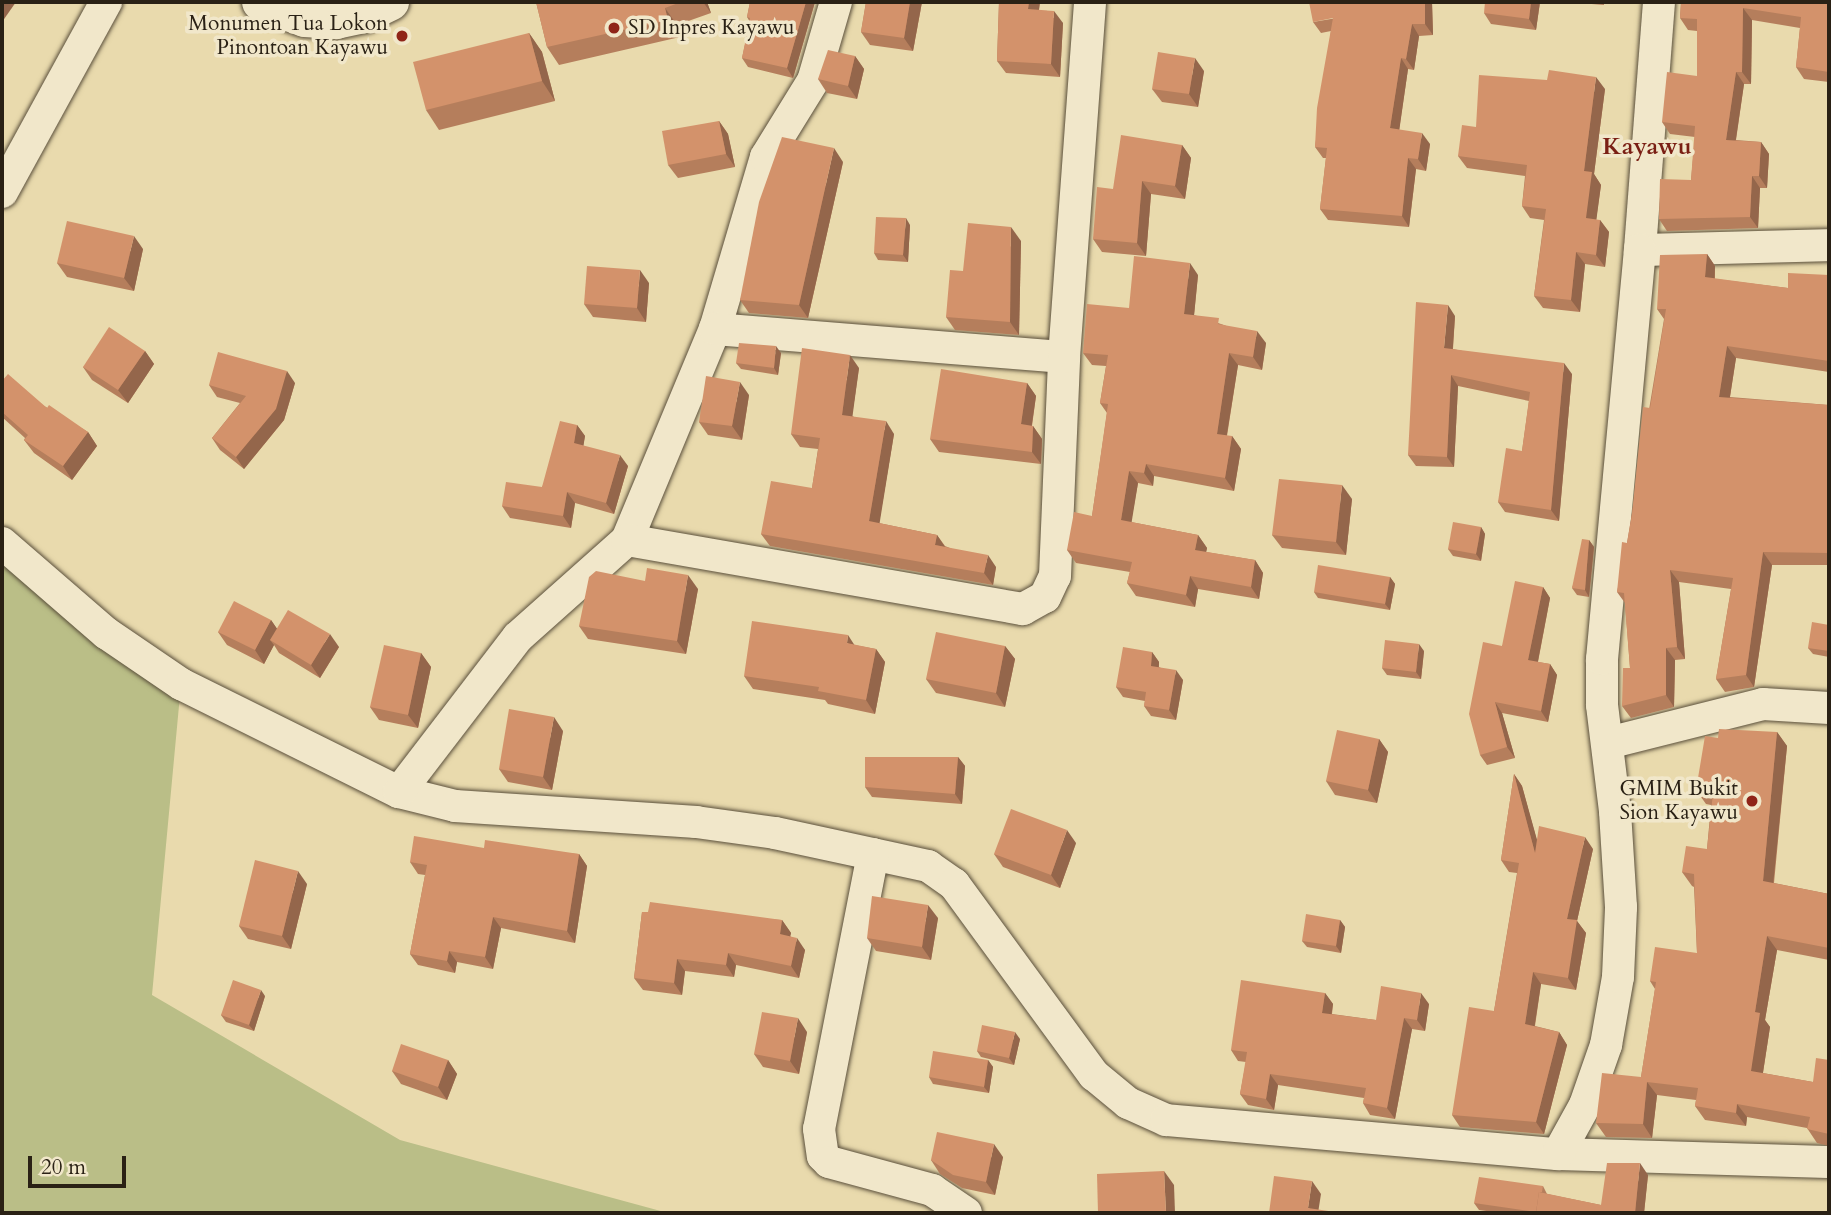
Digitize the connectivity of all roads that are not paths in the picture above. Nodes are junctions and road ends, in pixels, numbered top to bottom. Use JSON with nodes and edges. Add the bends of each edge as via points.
{"nodes":[{"id":1,"x":106,"y":2,"type":"edge"},
{"id":2,"x":261,"y":2,"type":"edge"},
{"id":3,"x":390,"y":2,"type":"edge"},
{"id":4,"x":836,"y":2,"type":"edge"},
{"id":5,"x":1090,"y":2,"type":"edge"},
{"id":6,"x":1659,"y":2,"type":"edge"},
{"id":7,"x":2,"y":192,"type":"edge"},
{"id":8,"x":1829,"y":245,"type":"edge"},
{"id":9,"x":1640,"y":250,"type":"junction"},
{"id":10,"x":715,"y":329,"type":"junction"},
{"id":11,"x":1064,"y":357,"type":"junction"},
{"id":12,"x":627,"y":540,"type":"junction"},
{"id":13,"x":2,"y":543,"type":"edge"},
{"id":14,"x":1829,"y":708,"type":"edge"},
{"id":15,"x":1608,"y":743,"type":"junction"},
{"id":16,"x":399,"y":793,"type":"junction"},
{"id":17,"x":873,"y":854,"type":"junction"},
{"id":18,"x":1558,"y":1154,"type":"junction"},
{"id":19,"x":1829,"y":1162,"type":"edge"},
{"id":20,"x":966,"y":1213,"type":"edge"}],
"edges":[{"from":1,"to":7,"type":"street"},
{"from":2,"to":3,"type":"street","via":[[305,18],[336,20]]},
{"from":4,"to":10,"type":"street","via":[[813,81],[762,169]]},
{"from":5,"to":11,"type":"street"},
{"from":6,"to":9,"type":"street"},
{"from":8,"to":9,"type":"street"},
{"from":9,"to":15,"type":"street","via":[[1605,611],[1602,705]]},
{"from":10,"to":11,"type":"street"},
{"from":10,"to":12,"type":"street"},
{"from":11,"to":12,"type":"street","via":[[1055,576],[1045,597],[1023,609]]},
{"from":12,"to":16,"type":"street","via":[[519,637]]},
{"from":13,"to":16,"type":"street","via":[[106,634],[181,684]]},
{"from":14,"to":15,"type":"street","via":[[1763,704]]},
{"from":15,"to":18,"type":"street","via":[[1621,907],[1618,977],[1606,1045],[1585,1105]]},
{"from":16,"to":17,"type":"street","via":[[455,806],[696,822]]},
{"from":17,"to":18,"type":"street","via":[[928,866],[954,884],[1094,1075],[1128,1103],[1166,1121]]},
{"from":17,"to":20,"type":"street","via":[[819,1129],[822,1156],[829,1162],[932,1190]]},
{"from":18,"to":19,"type":"street"}]}
